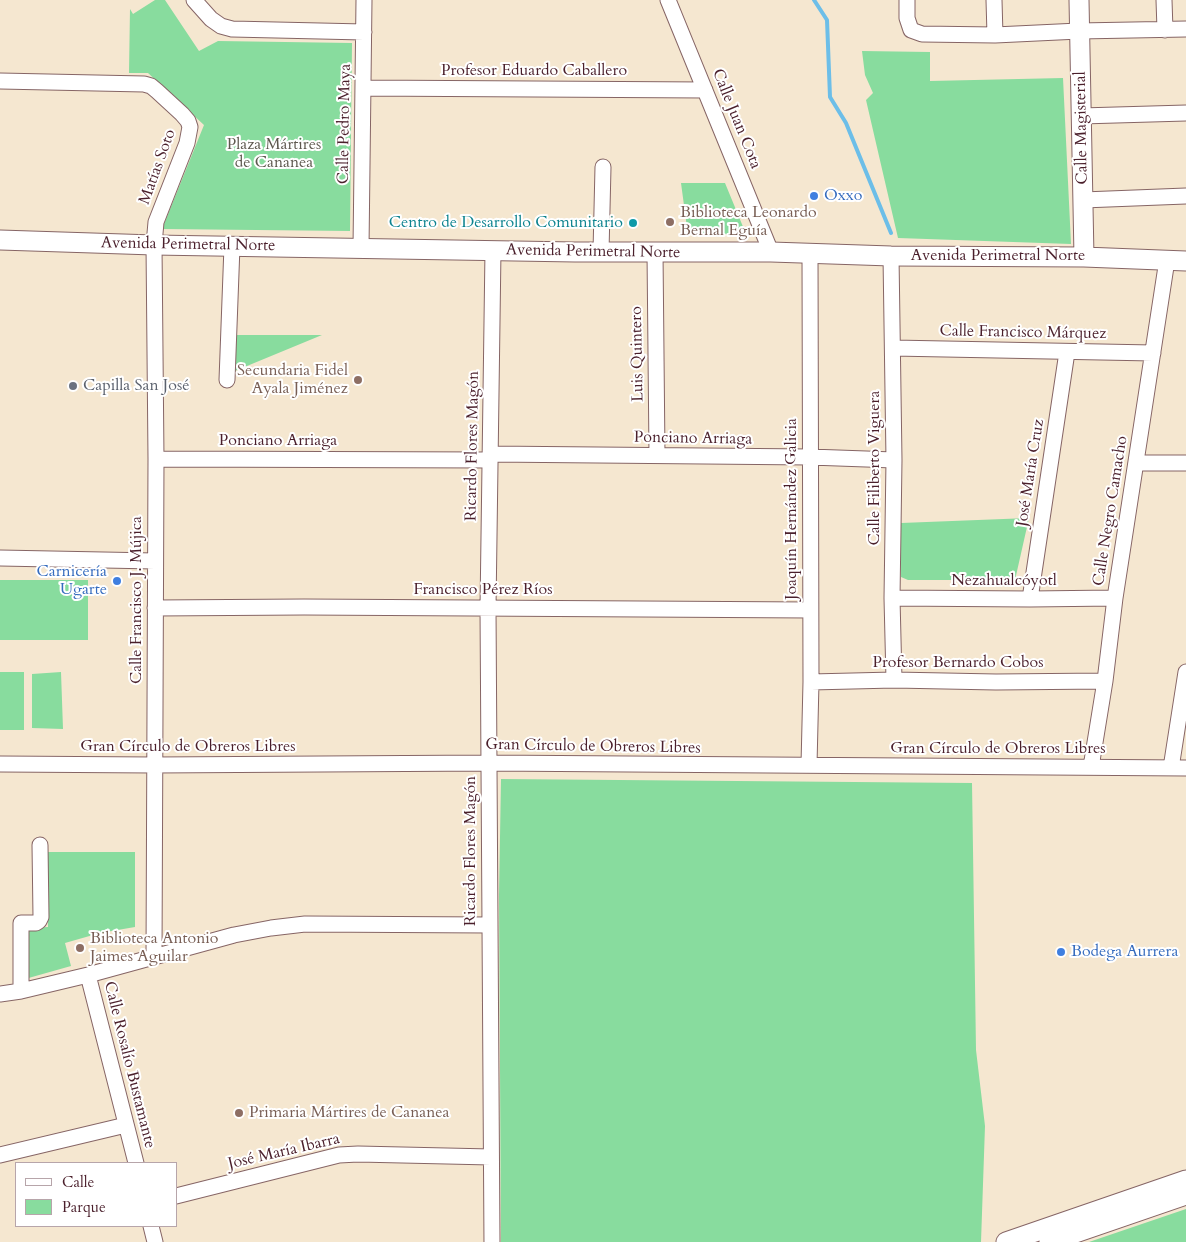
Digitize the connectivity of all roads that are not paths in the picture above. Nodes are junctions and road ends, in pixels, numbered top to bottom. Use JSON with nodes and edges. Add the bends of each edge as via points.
{"nodes":[{"id":1,"x":194,"y":0,"type":"edge"},
{"id":2,"x":364,"y":0,"type":"edge"},
{"id":3,"x":668,"y":0,"type":"edge"},
{"id":4,"x":907,"y":0,"type":"edge"},
{"id":5,"x":994,"y":0,"type":"edge"},
{"id":6,"x":1079,"y":0,"type":"edge"},
{"id":7,"x":1164,"y":0,"type":"edge"},
{"id":8,"x":1186,"y":29,"type":"edge"},
{"id":9,"x":1165,"y":30,"type":"junction"},
{"id":10,"x":1080,"y":31,"type":"junction"},
{"id":11,"x":364,"y":32,"type":"junction"},
{"id":12,"x":995,"y":34,"type":"junction"},
{"id":13,"x":0,"y":81,"type":"edge"},
{"id":14,"x":363,"y":88,"type":"junction"},
{"id":15,"x":705,"y":90,"type":"junction"},
{"id":16,"x":1186,"y":113,"type":"edge"},
{"id":17,"x":1081,"y":116,"type":"junction"},
{"id":18,"x":602,"y":167,"type":"dead end"},
{"id":19,"x":1186,"y":196,"type":"edge"},
{"id":20,"x":1083,"y":200,"type":"junction"},
{"id":21,"x":0,"y":240,"type":"edge"},
{"id":22,"x":154,"y":245,"type":"junction"},
{"id":23,"x":232,"y":246,"type":"junction"},
{"id":24,"x":361,"y":248,"type":"junction"},
{"id":25,"x":493,"y":250,"type":"junction"},
{"id":26,"x":601,"y":252,"type":"junction"},
{"id":27,"x":655,"y":252,"type":"junction"},
{"id":28,"x":771,"y":252,"type":"junction"},
{"id":29,"x":810,"y":253,"type":"junction"},
{"id":30,"x":891,"y":256,"type":"junction"},
{"id":31,"x":1084,"y":257,"type":"junction"},
{"id":32,"x":1166,"y":260,"type":"junction"},
{"id":33,"x":1186,"y":261,"type":"edge"},
{"id":34,"x":893,"y":348,"type":"junction"},
{"id":35,"x":1068,"y":352,"type":"junction"},
{"id":36,"x":1153,"y":353,"type":"junction"},
{"id":37,"x":227,"y":380,"type":"dead end"},
{"id":38,"x":657,"y":455,"type":"junction"},
{"id":39,"x":490,"y":457,"type":"junction"},
{"id":40,"x":810,"y":457,"type":"junction"},
{"id":41,"x":156,"y":459,"type":"junction"},
{"id":42,"x":894,"y":460,"type":"junction"},
{"id":43,"x":1137,"y":463,"type":"junction"},
{"id":44,"x":1186,"y":463,"type":"edge"},
{"id":45,"x":0,"y":558,"type":"edge"},
{"id":46,"x":155,"y":561,"type":"junction"},
{"id":47,"x":892,"y":598,"type":"junction"},
{"id":48,"x":1115,"y":598,"type":"junction"},
{"id":49,"x":1030,"y":599,"type":"junction"},
{"id":50,"x":155,"y":608,"type":"junction"},
{"id":51,"x":488,"y":608,"type":"junction"},
{"id":52,"x":810,"y":610,"type":"junction"},
{"id":53,"x":1186,"y":672,"type":"edge"},
{"id":54,"x":894,"y":680,"type":"junction"},
{"id":55,"x":1105,"y":680,"type":"junction"},
{"id":56,"x":811,"y":682,"type":"junction"},
{"id":57,"x":489,"y":763,"type":"junction"},
{"id":58,"x":0,"y":764,"type":"edge"},
{"id":59,"x":154,"y":765,"type":"junction"},
{"id":60,"x":809,"y":765,"type":"junction"},
{"id":61,"x":1091,"y":767,"type":"junction"},
{"id":62,"x":1178,"y":768,"type":"edge"},
{"id":63,"x":40,"y":845,"type":"dead end"},
{"id":64,"x":489,"y":925,"type":"junction"},
{"id":65,"x":154,"y":956,"type":"junction"},
{"id":66,"x":88,"y":975,"type":"junction"},
{"id":67,"x":21,"y":991,"type":"junction"},
{"id":68,"x":0,"y":994,"type":"edge"},
{"id":69,"x":126,"y":1125,"type":"junction"},
{"id":70,"x":0,"y":1155,"type":"edge"},
{"id":71,"x":491,"y":1157,"type":"junction"},
{"id":72,"x":136,"y":1162,"type":"edge"},
{"id":73,"x":1186,"y":1180,"type":"edge"},
{"id":74,"x":178,"y":1195,"type":"edge"},
{"id":75,"x":1186,"y":1195,"type":"edge"},
{"id":76,"x":152,"y":1227,"type":"edge"},
{"id":77,"x":1043,"y":1238,"type":"edge"},
{"id":78,"x":155,"y":1242,"type":"edge"},
{"id":79,"x":492,"y":1242,"type":"edge"},
{"id":80,"x":1006,"y":1242,"type":"edge"}],
"edges":[{"from":1,"to":11,"type":"street","via":[[211,19],[232,29]]},
{"from":2,"to":11,"type":"street","name":"Calle Pedro Maya"},
{"from":3,"to":15,"type":"street","name":"Calle Juan Cota"},
{"from":4,"to":12,"type":"street","via":[[911,30],[922,34]]},
{"from":5,"to":12,"type":"street"},
{"from":6,"to":10,"type":"street","name":"Calle Magisterial"},
{"from":7,"to":9,"type":"street"},
{"from":8,"to":9,"type":"street"},
{"from":9,"to":10,"type":"street"},
{"from":10,"to":12,"type":"street"},
{"from":10,"to":17,"type":"street","name":"Calle Magisterial"},
{"from":11,"to":14,"type":"street","name":"Calle Pedro Maya"},
{"from":13,"to":22,"type":"street","name":"Matías Soto","via":[[144,84],[151,86],[182,114],[190,127],[187,143],[156,222]]},
{"from":14,"to":15,"type":"street","name":"Profesor Eduardo Caballero"},
{"from":14,"to":24,"type":"street","name":"Calle Pedro Maya"},
{"from":15,"to":28,"type":"street","name":"Calle Juan Cota"},
{"from":16,"to":17,"type":"street"},
{"from":17,"to":20,"type":"street","name":"Calle Magisterial"},
{"from":18,"to":26,"type":"street"},
{"from":19,"to":20,"type":"street"},
{"from":20,"to":31,"type":"street","name":"Calle Magisterial"},
{"from":21,"to":22,"type":"street","name":"Avenida Perimetral Norte"},
{"from":22,"to":23,"type":"street","name":"Avenida Perimetral Norte"},
{"from":22,"to":41,"type":"street","name":"Calle Francisco J. Mújica"},
{"from":23,"to":24,"type":"street","name":"Avenida Perimetral Norte"},
{"from":23,"to":37,"type":"street"},
{"from":24,"to":25,"type":"street","name":"Avenida Perimetral Norte"},
{"from":25,"to":26,"type":"street","name":"Avenida Perimetral Norte"},
{"from":25,"to":39,"type":"street","name":"Ricardo Flores Magón"},
{"from":26,"to":27,"type":"street","name":"Avenida Perimetral Norte"},
{"from":27,"to":28,"type":"street","name":"Avenida Perimetral Norte"},
{"from":27,"to":38,"type":"street","name":"Luis Quintero"},
{"from":28,"to":29,"type":"street","name":"Avenida Perimetral Norte"},
{"from":29,"to":30,"type":"street","name":"Avenida Perimetral Norte"},
{"from":29,"to":40,"type":"street","name":"Joaquín Hernández Galicia"},
{"from":30,"to":31,"type":"street","name":"Avenida Perimetral Norte"},
{"from":30,"to":34,"type":"street","name":"Calle Filiberto Viguera"},
{"from":31,"to":32,"type":"street","name":"Avenida Perimetral Norte"},
{"from":32,"to":33,"type":"street","name":"Avenida Perimetral Norte"},
{"from":32,"to":36,"type":"street","name":"Calle Negro Camacho"},
{"from":34,"to":35,"type":"street","name":"Calle Francisco Márquez"},
{"from":34,"to":42,"type":"street","name":"Calle Filiberto Viguera"},
{"from":35,"to":36,"type":"street","name":"Calle Francisco Márquez"},
{"from":35,"to":49,"type":"street","name":"José María Cruz"},
{"from":36,"to":43,"type":"street","name":"Calle Negro Camacho"},
{"from":38,"to":39,"type":"street","name":"Ponciano Arriaga"},
{"from":38,"to":40,"type":"street","name":"Ponciano Arriaga"},
{"from":39,"to":41,"type":"street","name":"Ponciano Arriaga"},
{"from":39,"to":51,"type":"street","name":"Ricardo Flores Magón"},
{"from":40,"to":42,"type":"street","name":"Ponciano Arriaga"},
{"from":40,"to":52,"type":"street","name":"Joaquín Hernández Galicia"},
{"from":41,"to":46,"type":"street","name":"Calle Francisco J. Mújica"},
{"from":42,"to":47,"type":"street","name":"Calle Filiberto Viguera"},
{"from":43,"to":44,"type":"street"},
{"from":43,"to":48,"type":"street","name":"Calle Negro Camacho"},
{"from":45,"to":46,"type":"street"},
{"from":46,"to":50,"type":"street","name":"Calle Francisco J. Mújica"},
{"from":47,"to":49,"type":"street","name":"Nezahualcóyotl"},
{"from":47,"to":54,"type":"street","name":"Calle Filiberto Viguera"},
{"from":48,"to":49,"type":"street","name":"Nezahualcóyotl"},
{"from":48,"to":55,"type":"street","name":"Calle Negro Camacho"},
{"from":50,"to":51,"type":"street","name":"Francisco Pérez Ríos"},
{"from":50,"to":59,"type":"street","name":"Calle Francisco J. Mújica"},
{"from":51,"to":52,"type":"street","name":"Francisco Pérez Ríos"},
{"from":51,"to":57,"type":"street","name":"Ricardo Flores Magón"},
{"from":52,"to":56,"type":"street","name":"Joaquín Hernández Galicia"},
{"from":53,"to":62,"type":"street"},
{"from":54,"to":55,"type":"street","name":"Profesor Bernardo Cobos"},
{"from":54,"to":56,"type":"street","name":"Profesor Bernardo Cobos"},
{"from":55,"to":61,"type":"street","name":"Calle Negro Camacho"},
{"from":56,"to":60,"type":"street","name":"Joaquín Hernández Galicia"},
{"from":57,"to":59,"type":"street","name":"Gran Círculo de Obreros Libres"},
{"from":57,"to":60,"type":"street","name":"Gran Círculo de Obreros Libres"},
{"from":57,"to":64,"type":"street","name":"Ricardo Flores Magón"},
{"from":58,"to":59,"type":"street","name":"Gran Círculo de Obreros Libres"},
{"from":59,"to":65,"type":"street","name":"Calle Francisco J. Mújica"},
{"from":60,"to":61,"type":"street","name":"Gran Círculo de Obreros Libres"},
{"from":61,"to":62,"type":"street","name":"Gran Círculo de Obreros Libres"},
{"from":63,"to":67,"type":"street","via":[[41,917],[36,923],[21,923]]},
{"from":64,"to":65,"type":"street","via":[[305,924],[234,935]]},
{"from":64,"to":71,"type":"street","name":"Ricardo Flores Magón"},
{"from":65,"to":66,"type":"street"},
{"from":66,"to":67,"type":"street"},
{"from":66,"to":69,"type":"street","name":"Calle Rosalío Bustamante"},
{"from":67,"to":68,"type":"street"},
{"from":69,"to":70,"type":"street"},
{"from":69,"to":72,"type":"street","name":"Calle Rosalío Bustamante"},
{"from":71,"to":74,"type":"street","name":"José María Ibarra","via":[[339,1155]]},
{"from":71,"to":79,"type":"street","name":"Ricardo Flores Magón"},
{"from":73,"to":77,"type":"street"},
{"from":75,"to":77,"type":"street"},
{"from":76,"to":78,"type":"street"},
{"from":77,"to":80,"type":"street"}]}
